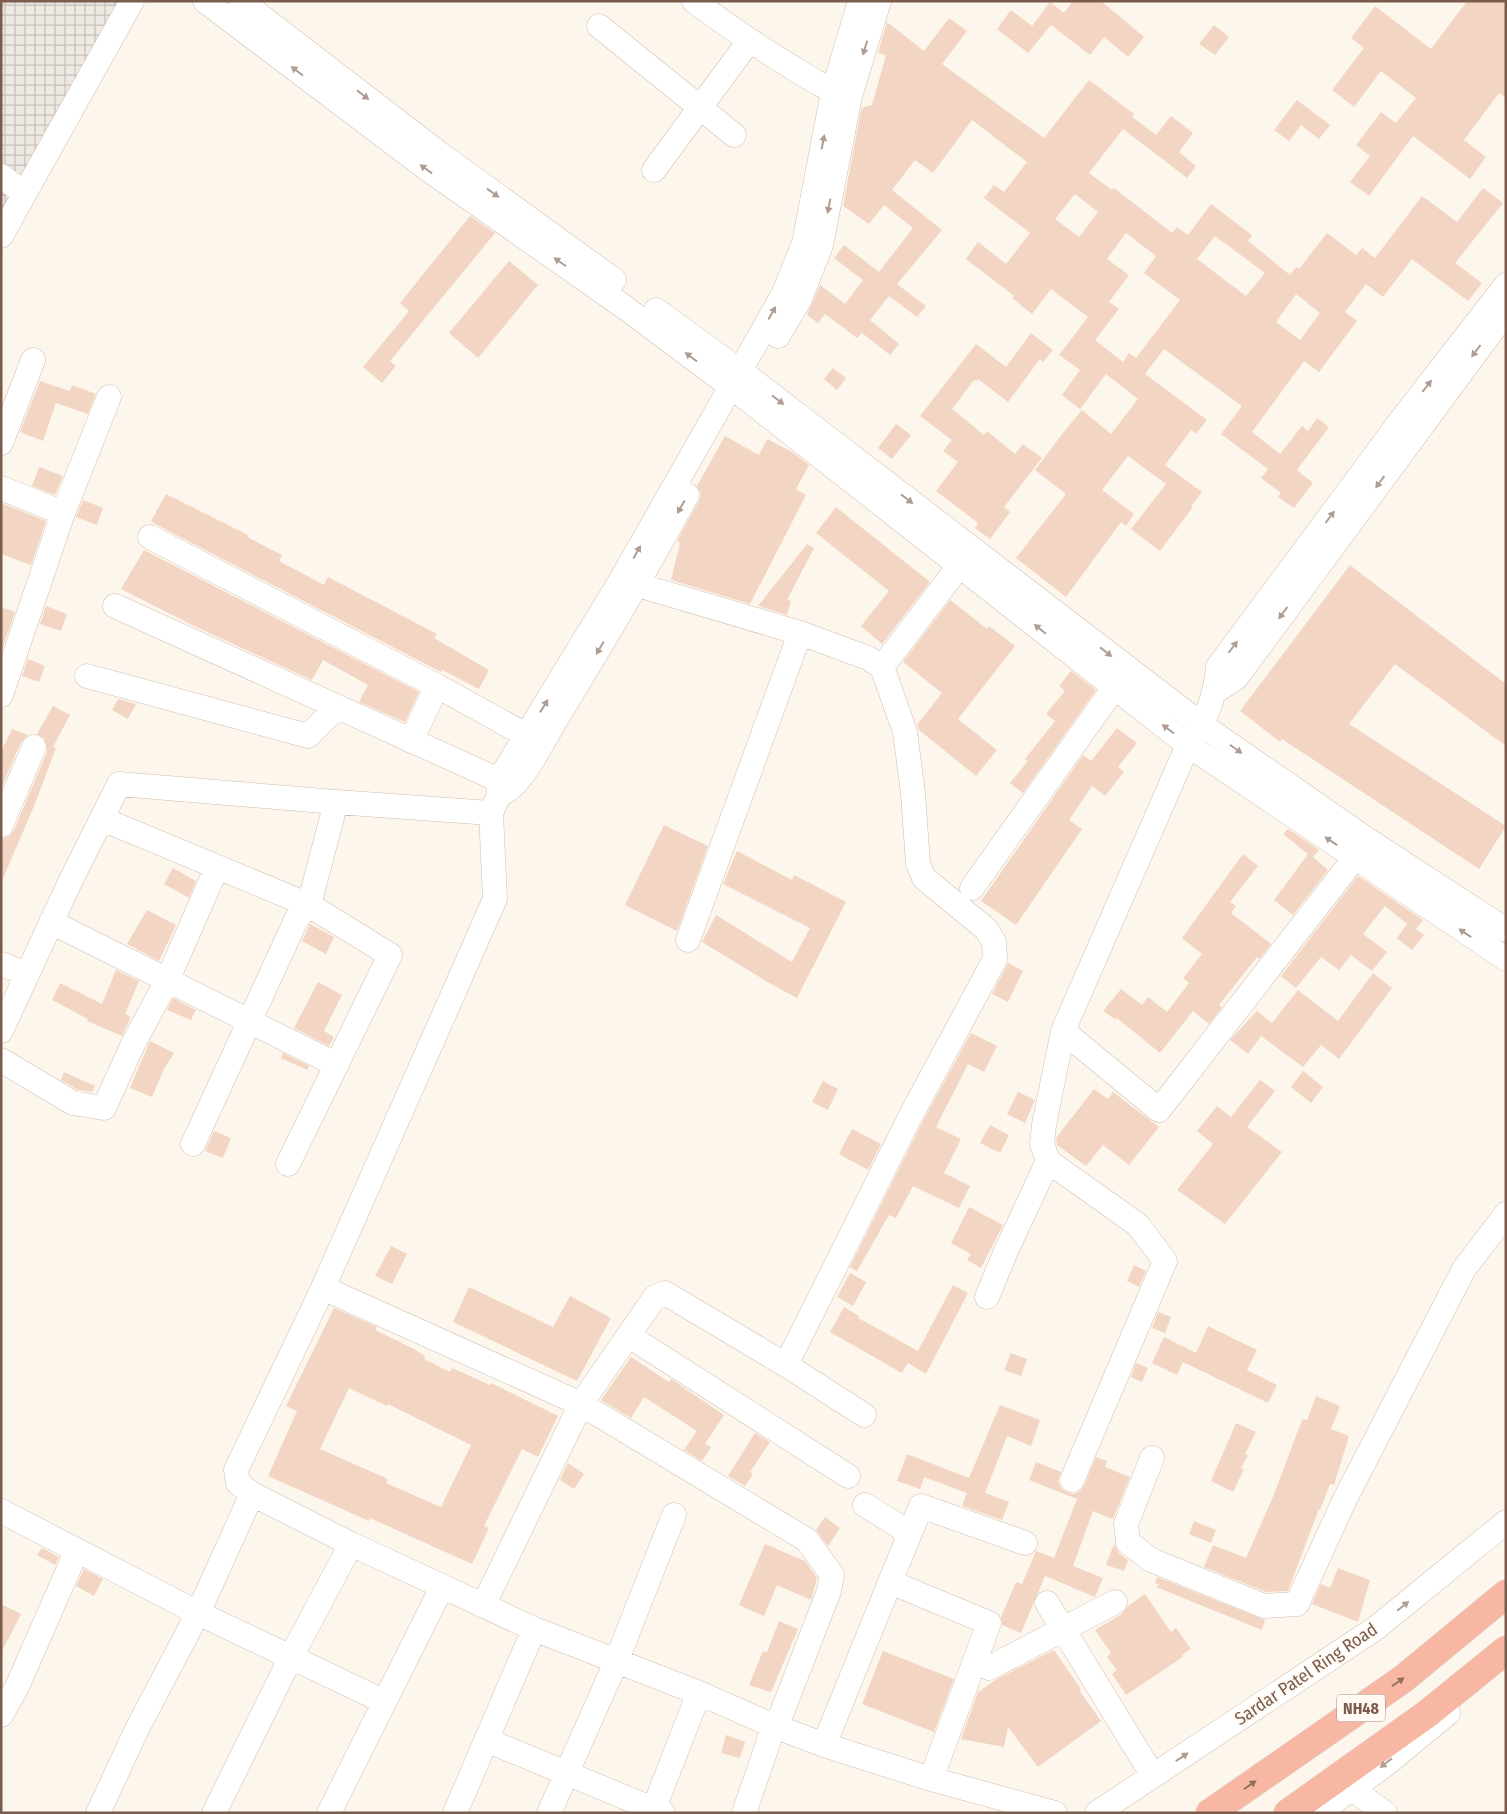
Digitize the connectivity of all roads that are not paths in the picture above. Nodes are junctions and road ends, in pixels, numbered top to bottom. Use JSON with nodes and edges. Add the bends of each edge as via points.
{"nodes":[{"id":1,"x":132,"y":1,"type":"edge"},
{"id":2,"x":204,"y":1,"type":"edge"},
{"id":3,"x":241,"y":1,"type":"edge"},
{"id":4,"x":694,"y":1,"type":"edge"},
{"id":5,"x":860,"y":1,"type":"edge"},
{"id":6,"x":878,"y":1,"type":"edge"},
{"id":7,"x":599,"y":26,"type":"dead end"},
{"id":8,"x":749,"y":41,"type":"junction"},
{"id":9,"x":842,"y":94,"type":"junction"},
{"id":10,"x":699,"y":108,"type":"junction"},
{"id":11,"x":734,"y":134,"type":"dead end"},
{"id":12,"x":654,"y":170,"type":"dead end"},
{"id":13,"x":1,"y":176,"type":"edge"},
{"id":14,"x":24,"y":192,"type":"junction"},
{"id":15,"x":1,"y":236,"type":"edge"},
{"id":16,"x":1506,"y":284,"type":"edge"},
{"id":17,"x":1495,"y":318,"type":"edge"},
{"id":18,"x":33,"y":360,"type":"dead end"},
{"id":19,"x":741,"y":383,"type":"junction"},
{"id":20,"x":109,"y":397,"type":"dead end"},
{"id":21,"x":1,"y":443,"type":"edge"},
{"id":22,"x":1,"y":488,"type":"edge"},
{"id":23,"x":63,"y":512,"type":"junction"},
{"id":24,"x":150,"y":537,"type":"dead end"},
{"id":25,"x":960,"y":565,"type":"junction"},
{"id":26,"x":630,"y":582,"type":"junction"},
{"id":27,"x":115,"y":606,"type":"dead end"},
{"id":28,"x":800,"y":633,"type":"junction"},
{"id":29,"x":882,"y":667,"type":"junction"},
{"id":30,"x":87,"y":676,"type":"dead end"},
{"id":31,"x":437,"y":686,"type":"junction"},
{"id":32,"x":1114,"y":688,"type":"junction"},
{"id":33,"x":1,"y":695,"type":"edge"},
{"id":34,"x":337,"y":707,"type":"junction"},
{"id":35,"x":1202,"y":725,"type":"junction"},
{"id":36,"x":526,"y":735,"type":"junction"},
{"id":37,"x":411,"y":740,"type":"junction"},
{"id":38,"x":1188,"y":745,"type":"junction"},
{"id":39,"x":34,"y":747,"type":"dead end"},
{"id":40,"x":501,"y":793,"type":"junction"},
{"id":41,"x":336,"y":802,"type":"junction"},
{"id":42,"x":102,"y":818,"type":"junction"},
{"id":43,"x":1,"y":825,"type":"edge"},
{"id":44,"x":1362,"y":849,"type":"junction"},
{"id":45,"x":217,"y":867,"type":"junction"},
{"id":46,"x":972,"y":888,"type":"dead end"},
{"id":47,"x":309,"y":905,"type":"junction"},
{"id":48,"x":52,"y":922,"type":"junction"},
{"id":49,"x":1506,"y":930,"type":"edge"},
{"id":50,"x":688,"y":940,"type":"dead end"},
{"id":51,"x":1506,"y":960,"type":"edge"},
{"id":52,"x":1,"y":964,"type":"edge"},
{"id":53,"x":27,"y":974,"type":"junction"},
{"id":54,"x":166,"y":981,"type":"junction"},
{"id":55,"x":250,"y":1022,"type":"junction"},
{"id":56,"x":1,"y":1031,"type":"edge"},
{"id":57,"x":1063,"y":1031,"type":"junction"},
{"id":58,"x":1,"y":1060,"type":"edge"},
{"id":59,"x":337,"y":1065,"type":"junction"},
{"id":60,"x":193,"y":1144,"type":"dead end"},
{"id":61,"x":1048,"y":1161,"type":"junction"},
{"id":62,"x":288,"y":1164,"type":"dead end"},
{"id":63,"x":1506,"y":1214,"type":"edge"},
{"id":64,"x":324,"y":1288,"type":"junction"},
{"id":65,"x":987,"y":1298,"type":"dead end"},
{"id":66,"x":630,"y":1336,"type":"junction"},
{"id":67,"x":786,"y":1364,"type":"junction"},
{"id":68,"x":582,"y":1404,"type":"junction"},
{"id":69,"x":864,"y":1416,"type":"dead end"},
{"id":70,"x":1152,"y":1458,"type":"dead end"},
{"id":71,"x":848,"y":1476,"type":"dead end"},
{"id":72,"x":1072,"y":1480,"type":"dead end"},
{"id":73,"x":252,"y":1494,"type":"junction"},
{"id":74,"x":865,"y":1505,"type":"dead end"},
{"id":75,"x":1,"y":1511,"type":"edge"},
{"id":76,"x":674,"y":1515,"type":"dead end"},
{"id":77,"x":1506,"y":1522,"type":"edge"},
{"id":78,"x":910,"y":1533,"type":"junction"},
{"id":79,"x":1025,"y":1543,"type":"dead end"},
{"id":80,"x":351,"y":1544,"type":"junction"},
{"id":81,"x":77,"y":1550,"type":"junction"},
{"id":82,"x":890,"y":1582,"type":"junction"},
{"id":83,"x":442,"y":1587,"type":"junction"},
{"id":84,"x":1506,"y":1594,"type":"edge"},
{"id":85,"x":1115,"y":1602,"type":"dead end"},
{"id":86,"x":1047,"y":1603,"type":"dead end"},
{"id":87,"x":483,"y":1606,"type":"junction"},
{"id":88,"x":198,"y":1613,"type":"junction"},
{"id":89,"x":534,"y":1629,"type":"junction"},
{"id":90,"x":1062,"y":1630,"type":"junction"},
{"id":91,"x":1506,"y":1650,"type":"edge"},
{"id":92,"x":291,"y":1657,"type":"junction"},
{"id":93,"x":616,"y":1662,"type":"junction"},
{"id":94,"x":1506,"y":1666,"type":"edge"},
{"id":95,"x":989,"y":1668,"type":"dead end"},
{"id":96,"x":699,"y":1693,"type":"junction"},
{"id":97,"x":383,"y":1701,"type":"junction"},
{"id":98,"x":1,"y":1715,"type":"edge"},
{"id":99,"x":774,"y":1726,"type":"junction"},
{"id":100,"x":486,"y":1740,"type":"junction"},
{"id":101,"x":824,"y":1745,"type":"junction"},
{"id":102,"x":565,"y":1774,"type":"junction"},
{"id":103,"x":1153,"y":1776,"type":"junction"},
{"id":104,"x":931,"y":1779,"type":"junction"},
{"id":105,"x":1352,"y":1788,"type":"junction"},
{"id":106,"x":107,"y":1810,"type":"edge"},
{"id":107,"x":656,"y":1812,"type":"edge"},
{"id":108,"x":214,"y":1813,"type":"edge"},
{"id":109,"x":329,"y":1813,"type":"edge"},
{"id":110,"x":454,"y":1813,"type":"edge"},
{"id":111,"x":549,"y":1813,"type":"edge"},
{"id":112,"x":744,"y":1813,"type":"edge"},
{"id":113,"x":1055,"y":1813,"type":"edge"},
{"id":114,"x":1097,"y":1813,"type":"edge"},
{"id":115,"x":1210,"y":1813,"type":"edge"},
{"id":116,"x":1288,"y":1813,"type":"edge"},
{"id":117,"x":1318,"y":1813,"type":"edge"},
{"id":118,"x":1385,"y":1813,"type":"edge"}],
"edges":[{"from":1,"to":14,"type":"street"},
{"from":19,"to":2,"type":"street","one_way":true,"via":[[627,309],[426,168]]},
{"from":3,"to":19,"type":"street","one_way":true},
{"from":4,"to":8,"type":"street"},
{"from":5,"to":9,"type":"street"},
{"from":6,"to":9,"type":"street","one_way":true},
{"from":7,"to":10,"type":"street"},
{"from":8,"to":9,"type":"street"},
{"from":8,"to":10,"type":"street"},
{"from":9,"to":19,"type":"street","via":[[821,245],[800,299]]},
{"from":10,"to":11,"type":"street"},
{"from":10,"to":12,"type":"street"},
{"from":13,"to":14,"type":"street"},
{"from":14,"to":15,"type":"street"},
{"from":16,"to":17,"type":"street"},
{"from":17,"to":35,"type":"street","via":[[1218,668],[1216,691]]},
{"from":18,"to":21,"type":"street"},
{"from":19,"to":25,"type":"street"},
{"from":19,"to":26,"type":"street"},
{"from":19,"to":35,"type":"street","one_way":true},
{"from":20,"to":23,"type":"street"},
{"from":22,"to":23,"type":"street"},
{"from":23,"to":33,"type":"street"},
{"from":24,"to":31,"type":"street"},
{"from":25,"to":29,"type":"street"},
{"from":32,"to":25,"type":"street","one_way":true},
{"from":26,"to":28,"type":"street"},
{"from":36,"to":26,"type":"street","one_way":true},
{"from":26,"to":40,"type":"street","one_way":true},
{"from":27,"to":34,"type":"street"},
{"from":28,"to":29,"type":"street","via":[[868,658]]},
{"from":28,"to":50,"type":"street"},
{"from":29,"to":67,"type":"street","via":[[905,732],[918,864],[924,878],[934,888],[986,929],[994,942],[996,959],[912,1115]]},
{"from":30,"to":34,"type":"street","via":[[308,736]]},
{"from":31,"to":36,"type":"street"},
{"from":31,"to":37,"type":"street"},
{"from":38,"to":32,"type":"street","one_way":true},
{"from":32,"to":46,"type":"street"},
{"from":34,"to":37,"type":"street"},
{"from":35,"to":38,"type":"street"},
{"from":35,"to":44,"type":"street","one_way":true},
{"from":36,"to":40,"type":"street"},
{"from":37,"to":40,"type":"street"},
{"from":44,"to":38,"type":"street","one_way":true},
{"from":38,"to":57,"type":"street"},
{"from":39,"to":43,"type":"street"},
{"from":40,"to":41,"type":"street"},
{"from":40,"to":64,"type":"street","via":[[495,899]]},
{"from":41,"to":42,"type":"street","via":[[120,784]]},
{"from":41,"to":47,"type":"street"},
{"from":42,"to":45,"type":"street"},
{"from":42,"to":48,"type":"street"},
{"from":44,"to":49,"type":"street"},
{"from":51,"to":44,"type":"street","one_way":true},
{"from":44,"to":57,"type":"street","via":[[1159,1110]]},
{"from":45,"to":47,"type":"street"},
{"from":45,"to":54,"type":"street"},
{"from":47,"to":55,"type":"street","via":[[297,918]]},
{"from":47,"to":59,"type":"street","via":[[390,955]]},
{"from":48,"to":53,"type":"street"},
{"from":48,"to":54,"type":"street"},
{"from":52,"to":53,"type":"street"},
{"from":53,"to":56,"type":"street"},
{"from":54,"to":55,"type":"street"},
{"from":54,"to":58,"type":"street","via":[[132,1044],[104,1108],[73,1103]]},
{"from":55,"to":59,"type":"street"},
{"from":55,"to":60,"type":"street"},
{"from":57,"to":61,"type":"street","via":[[1044,1125],[1042,1144]]},
{"from":59,"to":62,"type":"street"},
{"from":61,"to":65,"type":"street"},
{"from":61,"to":72,"type":"street","via":[[1138,1225],[1165,1261]]},
{"from":63,"to":70,"type":"street","via":[[1464,1269],[1345,1499],[1297,1604],[1264,1606],[1151,1560],[1128,1542],[1126,1524]]},
{"from":64,"to":68,"type":"street"},
{"from":64,"to":73,"type":"street","via":[[236,1470],[238,1484]]},
{"from":66,"to":67,"type":"street","via":[[655,1297],[665,1293]]},
{"from":66,"to":68,"type":"street"},
{"from":66,"to":71,"type":"street"},
{"from":67,"to":69,"type":"street"},
{"from":68,"to":87,"type":"street"},
{"from":68,"to":99,"type":"street","via":[[807,1540],[832,1575],[781,1715]]},
{"from":73,"to":80,"type":"street"},
{"from":73,"to":88,"type":"street"},
{"from":74,"to":78,"type":"street"},
{"from":75,"to":81,"type":"street"},
{"from":76,"to":93,"type":"street"},
{"from":103,"to":77,"type":"street","name":"Sardar Patel Ring Road","one_way":true,"via":[[1376,1628]]},
{"from":78,"to":79,"type":"street","via":[[921,1506]]},
{"from":78,"to":82,"type":"street"},
{"from":80,"to":83,"type":"street"},
{"from":80,"to":92,"type":"street"},
{"from":81,"to":88,"type":"street"},
{"from":81,"to":98,"type":"street","via":[[17,1687]]},
{"from":82,"to":101,"type":"street"},
{"from":82,"to":104,"type":"street","via":[[989,1623]]},
{"from":83,"to":87,"type":"street"},
{"from":83,"to":97,"type":"street"},
{"from":115,"to":84,"type":"highway","number":"NH48","one_way":true,"via":[[1403,1679]]},
{"from":85,"to":90,"type":"street"},
{"from":86,"to":90,"type":"street"},
{"from":87,"to":89,"type":"street"},
{"from":88,"to":92,"type":"street"},
{"from":88,"to":106,"type":"street","via":[[136,1729]]},
{"from":89,"to":93,"type":"street"},
{"from":89,"to":100,"type":"street"},
{"from":90,"to":95,"type":"street"},
{"from":90,"to":103,"type":"street"},
{"from":91,"to":116,"type":"highway","number":"NH48","via":[[1428,1714]]},
{"from":92,"to":97,"type":"street"},
{"from":92,"to":108,"type":"street"},
{"from":93,"to":96,"type":"street"},
{"from":93,"to":102,"type":"street"},
{"from":94,"to":105,"type":"street","one_way":true},
{"from":96,"to":99,"type":"street"},
{"from":96,"to":107,"type":"street"},
{"from":97,"to":109,"type":"street"},
{"from":99,"to":101,"type":"street"},
{"from":99,"to":112,"type":"street"},
{"from":100,"to":102,"type":"street"},
{"from":100,"to":110,"type":"street"},
{"from":101,"to":104,"type":"street"},
{"from":102,"to":107,"type":"street"},
{"from":102,"to":111,"type":"street"},
{"from":103,"to":114,"type":"street","name":"Sardar Patel Ring Road"},
{"from":104,"to":113,"type":"street"},
{"from":105,"to":117,"type":"street"},
{"from":105,"to":118,"type":"street"}]}
